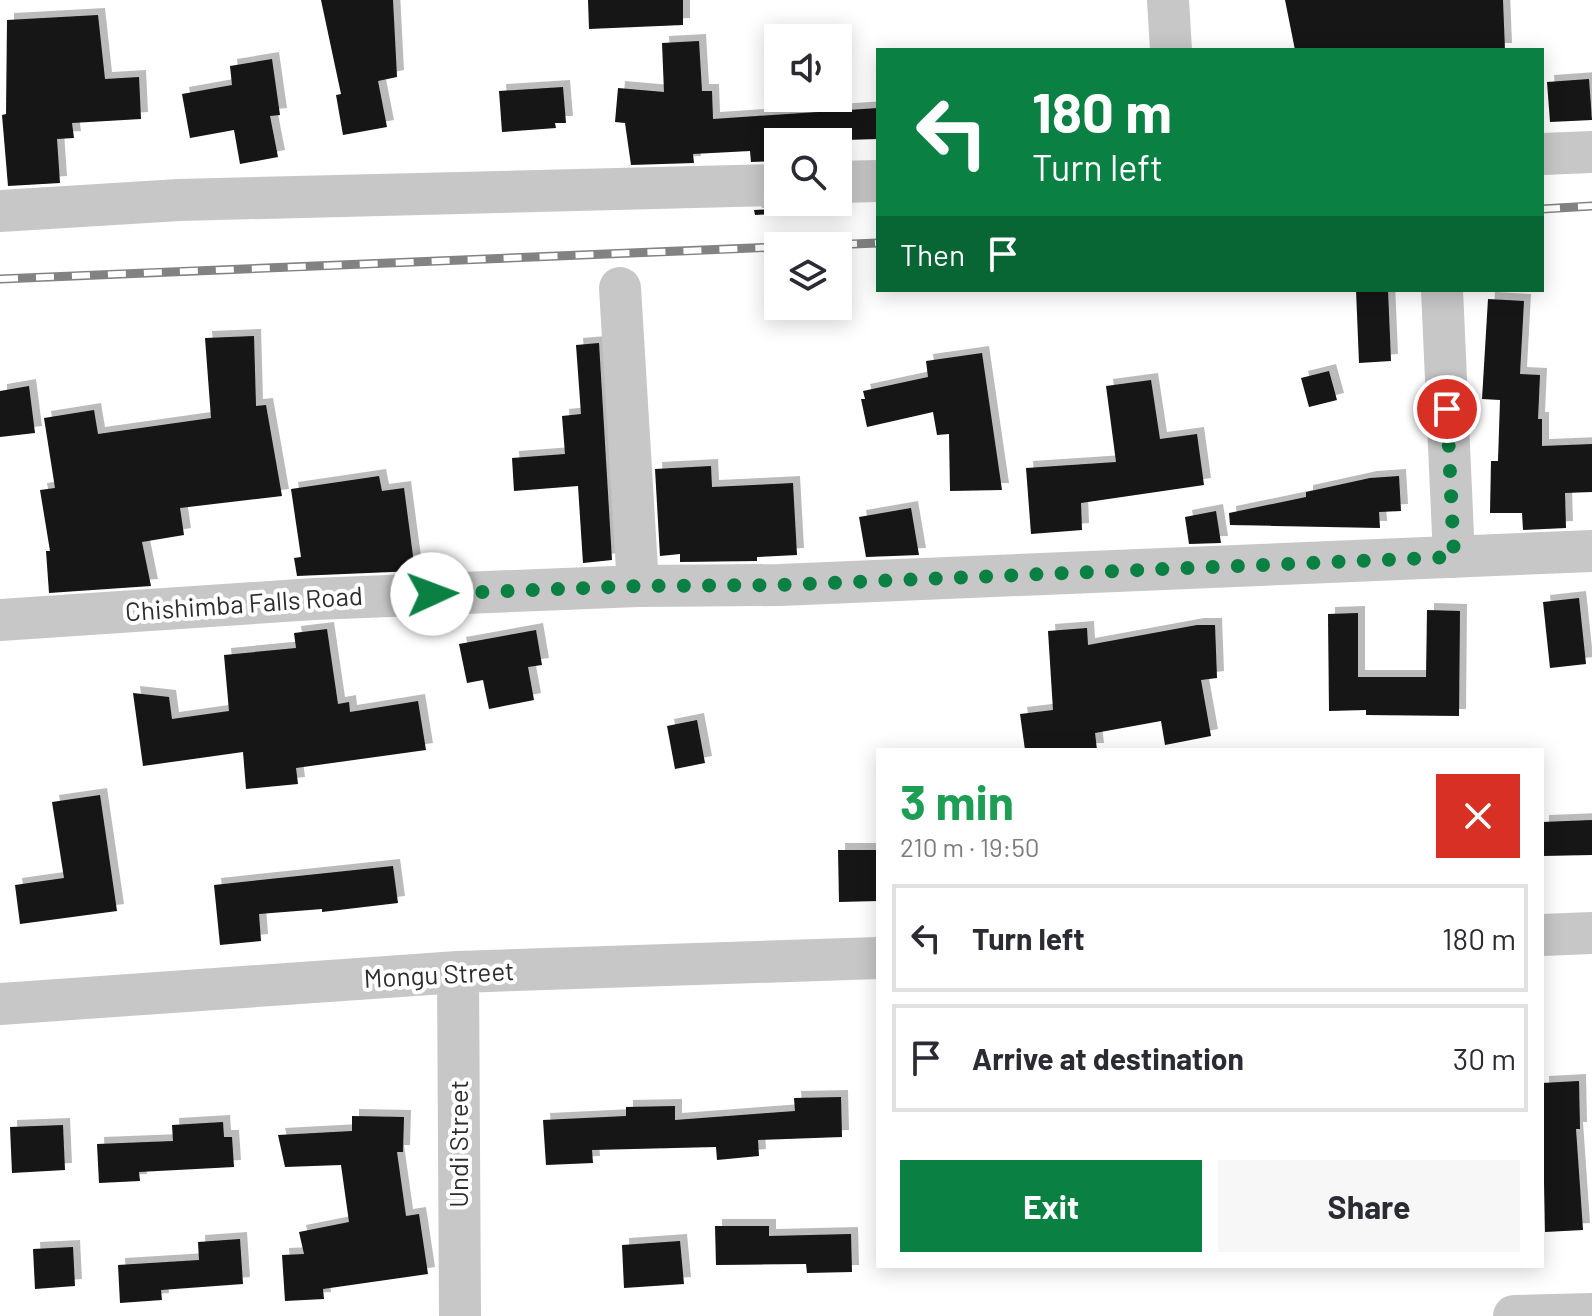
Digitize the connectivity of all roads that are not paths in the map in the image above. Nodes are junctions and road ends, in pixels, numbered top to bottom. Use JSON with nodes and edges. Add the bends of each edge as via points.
{"nodes":[{"id":1,"x":1168,"y":0,"type":"edge"},
{"id":2,"x":1171,"y":48,"type":"edge"},
{"id":3,"x":1592,"y":152,"type":"edge"},
{"id":4,"x":1544,"y":154,"type":"edge"},
{"id":5,"x":876,"y":181,"type":"edge"},
{"id":6,"x":852,"y":182,"type":"edge"},
{"id":7,"x":764,"y":185,"type":"edge"},
{"id":8,"x":0,"y":211,"type":"edge"},
{"id":9,"x":620,"y":288,"type":"dead end"},
{"id":10,"x":1442,"y":292,"type":"edge"},
{"id":11,"x":1592,"y":551,"type":"edge"},
{"id":12,"x":1454,"y":557,"type":"junction"},
{"id":13,"x":638,"y":586,"type":"junction"},
{"id":14,"x":0,"y":620,"type":"edge"},
{"id":15,"x":1592,"y":933,"type":"edge"},
{"id":16,"x":1544,"y":935,"type":"edge"},
{"id":17,"x":876,"y":958,"type":"edge"},
{"id":18,"x":458,"y":972,"type":"junction"},
{"id":19,"x":0,"y":1004,"type":"edge"},
{"id":20,"x":1592,"y":1314,"type":"edge"},
{"id":21,"x":460,"y":1316,"type":"edge"},
{"id":22,"x":1514,"y":1316,"type":"edge"}],
"edges":[{"from":1,"to":2,"type":"street"},
{"from":3,"to":4,"type":"street"},
{"from":5,"to":6,"type":"street"},
{"from":7,"to":8,"type":"street","via":[[179,200]]},
{"from":9,"to":13,"type":"street"},
{"from":10,"to":12,"type":"street"},
{"from":11,"to":12,"type":"street","name":"Chishimba Falls Road"},
{"from":12,"to":13,"type":"street","name":"Chishimba Falls Road","via":[[780,585]]},
{"from":13,"to":14,"type":"street","name":"Chishimba Falls Road","via":[[314,599]]},
{"from":15,"to":16,"type":"street"},
{"from":17,"to":18,"type":"street","name":"Mongu Street"},
{"from":18,"to":19,"type":"street","name":"Mongu Street"},
{"from":18,"to":21,"type":"street","name":"Undi Street"},
{"from":20,"to":22,"type":"street"}]}
